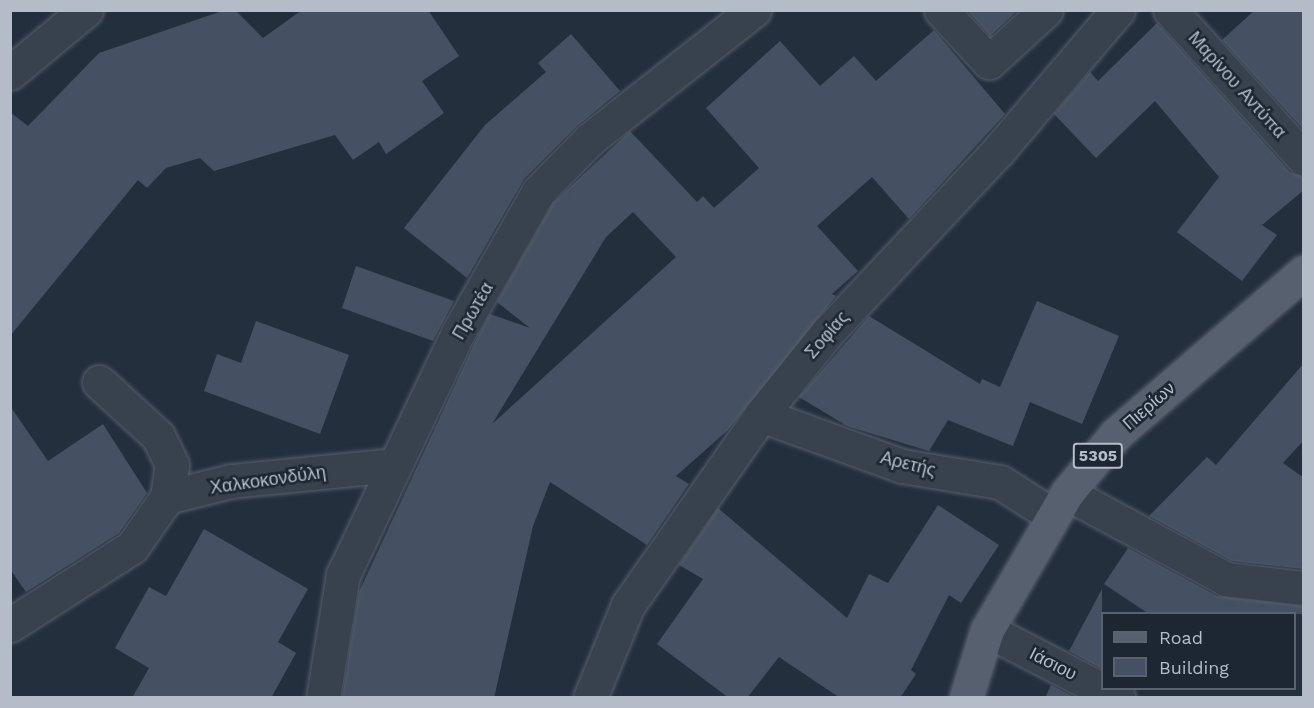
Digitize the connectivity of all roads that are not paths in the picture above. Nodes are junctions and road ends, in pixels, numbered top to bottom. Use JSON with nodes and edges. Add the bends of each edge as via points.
{"nodes":[{"id":1,"x":86,"y":10,"type":"edge"},
{"id":2,"x":754,"y":10,"type":"edge"},
{"id":3,"x":941,"y":10,"type":"edge"},
{"id":4,"x":1046,"y":10,"type":"edge"},
{"id":5,"x":1118,"y":10,"type":"edge"},
{"id":6,"x":1170,"y":10,"type":"edge"},
{"id":7,"x":10,"y":73,"type":"edge"},
{"id":8,"x":1304,"y":159,"type":"edge"},
{"id":9,"x":1304,"y":272,"type":"edge"},
{"id":10,"x":99,"y":382,"type":"dead end"},
{"id":11,"x":761,"y":415,"type":"junction"},
{"id":12,"x":394,"y":465,"type":"junction"},
{"id":13,"x":167,"y":497,"type":"junction"},
{"id":14,"x":1060,"y":504,"type":"junction"},
{"id":15,"x":1304,"y":588,"type":"edge"},
{"id":16,"x":10,"y":625,"type":"edge"},
{"id":17,"x":987,"y":630,"type":"junction"},
{"id":18,"x":1101,"y":689,"type":"edge"},
{"id":19,"x":1103,"y":690,"type":"edge"},
{"id":20,"x":323,"y":698,"type":"edge"},
{"id":21,"x":590,"y":698,"type":"edge"},
{"id":22,"x":966,"y":698,"type":"edge"},
{"id":23,"x":1118,"y":698,"type":"edge"}],
"edges":[{"from":1,"to":7,"type":"street"},
{"from":2,"to":12,"type":"street","name":"Πρωτέα","via":[[590,139],[538,192],[458,333]]},
{"from":3,"to":4,"type":"street","via":[[989,62]]},
{"from":5,"to":11,"type":"street","name":"Σοφίας","via":[[998,151],[827,333]]},
{"from":6,"to":8,"type":"street","name":"Μαρίνου Αντύπα"},
{"from":9,"to":14,"type":"main road","name":"Πιερίων","number":"5305","via":[[1116,434]]},
{"from":10,"to":13,"type":"street","via":[[158,436],[172,465]]},
{"from":11,"to":14,"type":"street","name":"Αρετής","via":[[902,466],[1000,482]]},
{"from":11,"to":21,"type":"street","name":"Σοφίας","via":[[628,605]]},
{"from":12,"to":13,"type":"street","name":"Χαλκοκονδύλη","via":[[231,481]]},
{"from":12,"to":20,"type":"street","name":"Πρωτέα","via":[[343,575]]},
{"from":13,"to":16,"type":"street","via":[[132,547]]},
{"from":14,"to":15,"type":"street","name":"Αρετής","via":[[1226,579]]},
{"from":14,"to":17,"type":"main road","name":"Πιερίων","number":"5305"},
{"from":17,"to":18,"type":"street","name":"Ιάσιου"},
{"from":17,"to":22,"type":"main road","name":"Πιερίων","number":"5305"},
{"from":19,"to":23,"type":"street","name":"Ιάσιου"}]}
